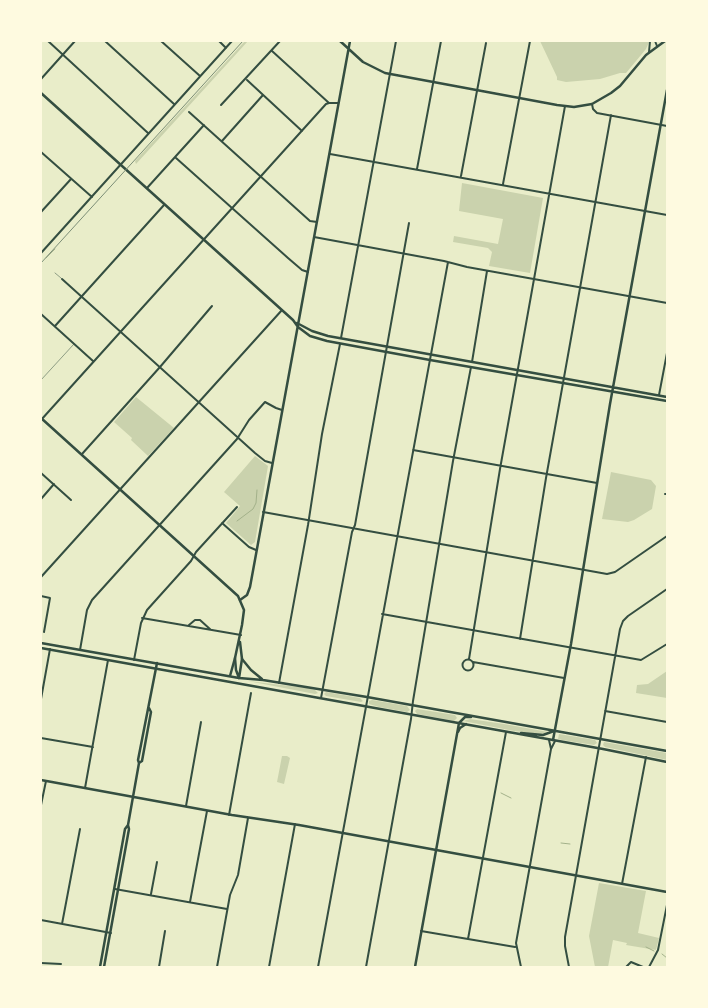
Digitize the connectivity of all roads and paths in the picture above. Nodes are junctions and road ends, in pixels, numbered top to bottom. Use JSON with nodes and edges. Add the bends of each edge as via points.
{"nodes":[{"id":1,"x":48,"y":41,"type":"edge"},
{"id":2,"x":75,"y":41,"type":"edge"},
{"id":3,"x":105,"y":41,"type":"edge"},
{"id":4,"x":161,"y":41,"type":"edge"},
{"id":5,"x":218,"y":41,"type":"edge"},
{"id":6,"x":232,"y":41,"type":"edge"},
{"id":7,"x":280,"y":41,"type":"edge"},
{"id":8,"x":340,"y":41,"type":"edge"},
{"id":9,"x":350,"y":41,"type":"edge"},
{"id":10,"x":396,"y":41,"type":"edge"},
{"id":11,"x":441,"y":41,"type":"edge"},
{"id":12,"x":530,"y":41,"type":"edge"},
{"id":13,"x":650,"y":41,"type":"edge"},
{"id":14,"x":654,"y":41,"type":"edge"},
{"id":15,"x":665,"y":41,"type":"edge"},
{"id":16,"x":486,"y":42,"type":"dead end"},
{"id":17,"x":657,"y":46,"type":"junction"},
{"id":18,"x":226,"y":48,"type":"junction"},
{"id":19,"x":349,"y":49,"type":"junction"},
{"id":20,"x":272,"y":50,"type":"junction"},
{"id":21,"x":649,"y":52,"type":"junction"},
{"id":22,"x":63,"y":55,"type":"junction"},
{"id":23,"x":390,"y":75,"type":"junction"},
{"id":24,"x":200,"y":76,"type":"junction"},
{"id":25,"x":41,"y":79,"type":"edge"},
{"id":26,"x":246,"y":79,"type":"junction"},
{"id":27,"x":433,"y":83,"type":"junction"},
{"id":28,"x":667,"y":90,"type":"edge"},
{"id":29,"x":476,"y":91,"type":"junction"},
{"id":30,"x":41,"y":93,"type":"edge"},
{"id":31,"x":263,"y":95,"type":"junction"},
{"id":32,"x":519,"y":98,"type":"junction"},
{"id":33,"x":329,"y":103,"type":"junction"},
{"id":34,"x":339,"y":103,"type":"junction"},
{"id":35,"x":174,"y":104,"type":"junction"},
{"id":36,"x":592,"y":104,"type":"junction"},
{"id":37,"x":221,"y":105,"type":"dead end"},
{"id":38,"x":565,"y":106,"type":"junction"},
{"id":39,"x":190,"y":112,"type":"dead end"},
{"id":40,"x":611,"y":115,"type":"junction"},
{"id":41,"x":660,"y":124,"type":"junction"},
{"id":42,"x":204,"y":125,"type":"junction"},
{"id":43,"x":667,"y":126,"type":"edge"},
{"id":44,"x":302,"y":130,"type":"junction"},
{"id":45,"x":148,"y":133,"type":"junction"},
{"id":46,"x":222,"y":141,"type":"junction"},
{"id":47,"x":41,"y":152,"type":"edge"},
{"id":48,"x":330,"y":154,"type":"junction"},
{"id":49,"x":176,"y":158,"type":"junction"},
{"id":50,"x":374,"y":161,"type":"junction"},
{"id":51,"x":120,"y":165,"type":"junction"},
{"id":52,"x":417,"y":169,"type":"junction"},
{"id":53,"x":261,"y":176,"type":"junction"},
{"id":54,"x":461,"y":176,"type":"junction"},
{"id":55,"x":71,"y":178,"type":"junction"},
{"id":56,"x":503,"y":184,"type":"junction"},
{"id":57,"x":146,"y":189,"type":"junction"},
{"id":58,"x":550,"y":193,"type":"junction"},
{"id":59,"x":92,"y":197,"type":"junction"},
{"id":60,"x":596,"y":202,"type":"junction"},
{"id":61,"x":164,"y":205,"type":"junction"},
{"id":62,"x":232,"y":208,"type":"junction"},
{"id":63,"x":645,"y":211,"type":"junction"},
{"id":64,"x":41,"y":212,"type":"edge"},
{"id":65,"x":667,"y":215,"type":"edge"},
{"id":66,"x":317,"y":222,"type":"junction"},
{"id":67,"x":409,"y":223,"type":"dead end"},
{"id":68,"x":314,"y":237,"type":"junction"},
{"id":69,"x":204,"y":240,"type":"junction"},
{"id":70,"x":358,"y":245,"type":"junction"},
{"id":71,"x":41,"y":253,"type":"edge"},
{"id":72,"x":404,"y":253,"type":"junction"},
{"id":73,"x":448,"y":262,"type":"junction"},
{"id":74,"x":487,"y":271,"type":"junction"},
{"id":75,"x":308,"y":272,"type":"junction"},
{"id":76,"x":55,"y":273,"type":"dead end"},
{"id":77,"x":62,"y":279,"type":"joint"},
{"id":78,"x":534,"y":280,"type":"junction"},
{"id":79,"x":580,"y":288,"type":"junction"},
{"id":80,"x":82,"y":296,"type":"junction"},
{"id":81,"x":629,"y":297,"type":"junction"},
{"id":82,"x":667,"y":303,"type":"edge"},
{"id":83,"x":212,"y":306,"type":"dead end"},
{"id":84,"x":282,"y":310,"type":"junction"},
{"id":85,"x":41,"y":314,"type":"edge"},
{"id":86,"x":294,"y":321,"type":"junction"},
{"id":87,"x":298,"y":323,"type":"junction"},
{"id":88,"x":55,"y":326,"type":"junction"},
{"id":89,"x":298,"y":328,"type":"junction"},
{"id":90,"x":121,"y":332,"type":"junction"},
{"id":91,"x":341,"y":338,"type":"junction"},
{"id":92,"x":74,"y":344,"type":"junction"},
{"id":93,"x":340,"y":344,"type":"junction"},
{"id":94,"x":388,"y":346,"type":"junction"},
{"id":95,"x":387,"y":352,"type":"junction"},
{"id":96,"x":667,"y":353,"type":"edge"},
{"id":97,"x":431,"y":354,"type":"junction"},
{"id":98,"x":430,"y":360,"type":"junction"},
{"id":99,"x":94,"y":361,"type":"junction"},
{"id":100,"x":472,"y":362,"type":"junction"},
{"id":101,"x":160,"y":367,"type":"junction"},
{"id":102,"x":471,"y":367,"type":"junction"},
{"id":103,"x":518,"y":371,"type":"junction"},
{"id":104,"x":517,"y":376,"type":"junction"},
{"id":105,"x":564,"y":379,"type":"junction"},
{"id":106,"x":41,"y":380,"type":"edge"},
{"id":107,"x":564,"y":383,"type":"junction"},
{"id":108,"x":613,"y":390,"type":"junction"},
{"id":109,"x":659,"y":396,"type":"junction"},
{"id":110,"x":667,"y":397,"type":"edge"},
{"id":111,"x":199,"y":402,"type":"junction"},
{"id":112,"x":667,"y":402,"type":"edge"},
{"id":113,"x":282,"y":410,"type":"junction"},
{"id":114,"x":42,"y":419,"type":"edge"},
{"id":115,"x":238,"y":437,"type":"junction"},
{"id":116,"x":413,"y":450,"type":"junction"},
{"id":117,"x":82,"y":454,"type":"junction"},
{"id":118,"x":454,"y":457,"type":"junction"},
{"id":119,"x":272,"y":463,"type":"junction"},
{"id":120,"x":500,"y":466,"type":"junction"},
{"id":121,"x":41,"y":473,"type":"edge"},
{"id":122,"x":547,"y":474,"type":"junction"},
{"id":123,"x":597,"y":483,"type":"junction"},
{"id":124,"x":54,"y":484,"type":"junction"},
{"id":125,"x":120,"y":489,"type":"junction"},
{"id":126,"x":41,"y":498,"type":"edge"},
{"id":127,"x":71,"y":500,"type":"dead end"},
{"id":128,"x":237,"y":507,"type":"dead end"},
{"id":129,"x":263,"y":512,"type":"junction"},
{"id":130,"x":309,"y":520,"type":"junction"},
{"id":131,"x":222,"y":523,"type":"junction"},
{"id":132,"x":160,"y":525,"type":"junction"},
{"id":133,"x":354,"y":528,"type":"junction"},
{"id":134,"x":397,"y":536,"type":"junction"},
{"id":135,"x":667,"y":536,"type":"edge"},
{"id":136,"x":440,"y":544,"type":"junction"},
{"id":137,"x":256,"y":550,"type":"junction"},
{"id":138,"x":487,"y":553,"type":"junction"},
{"id":139,"x":194,"y":556,"type":"junction"},
{"id":140,"x":533,"y":561,"type":"junction"},
{"id":141,"x":583,"y":570,"type":"junction"},
{"id":142,"x":41,"y":577,"type":"edge"},
{"id":143,"x":667,"y":590,"type":"edge"},
{"id":144,"x":41,"y":596,"type":"edge"},
{"id":145,"x":240,"y":600,"type":"junction"},
{"id":146,"x":382,"y":614,"type":"junction"},
{"id":147,"x":142,"y":618,"type":"junction"},
{"id":148,"x":427,"y":622,"type":"junction"},
{"id":149,"x":189,"y":626,"type":"junction"},
{"id":150,"x":211,"y":630,"type":"junction"},
{"id":151,"x":474,"y":631,"type":"junction"},
{"id":152,"x":44,"y":632,"type":"dead end"},
{"id":153,"x":241,"y":635,"type":"junction"},
{"id":154,"x":520,"y":639,"type":"junction"},
{"id":155,"x":240,"y":641,"type":"junction"},
{"id":156,"x":41,"y":643,"type":"edge"},
{"id":157,"x":667,"y":644,"type":"edge"},
{"id":158,"x":41,"y":648,"type":"edge"},
{"id":159,"x":570,"y":648,"type":"junction"},
{"id":160,"x":50,"y":650,"type":"junction"},
{"id":161,"x":80,"y":650,"type":"junction"},
{"id":162,"x":615,"y":656,"type":"junction"},
{"id":163,"x":235,"y":658,"type":"junction"},
{"id":164,"x":242,"y":659,"type":"junction"},
{"id":165,"x":468,"y":659,"type":"junction"},
{"id":166,"x":108,"y":660,"type":"junction"},
{"id":167,"x":134,"y":660,"type":"junction"},
{"id":168,"x":473,"y":662,"type":"junction"},
{"id":169,"x":157,"y":664,"type":"junction"},
{"id":170,"x":156,"y":668,"type":"junction"},
{"id":171,"x":230,"y":676,"type":"junction"},
{"id":172,"x":239,"y":678,"type":"junction"},
{"id":173,"x":565,"y":678,"type":"junction"},
{"id":174,"x":263,"y":680,"type":"junction"},
{"id":175,"x":234,"y":683,"type":"junction"},
{"id":176,"x":279,"y":683,"type":"junction"},
{"id":177,"x":245,"y":684,"type":"junction"},
{"id":178,"x":323,"y":690,"type":"junction"},
{"id":179,"x":251,"y":693,"type":"dead end"},
{"id":180,"x":367,"y":697,"type":"junction"},
{"id":181,"x":321,"y":698,"type":"junction"},
{"id":182,"x":41,"y":699,"type":"edge"},
{"id":183,"x":365,"y":706,"type":"junction"},
{"id":184,"x":412,"y":706,"type":"junction"},
{"id":185,"x":605,"y":711,"type":"junction"},
{"id":186,"x":412,"y":715,"type":"junction"},
{"id":187,"x":473,"y":716,"type":"junction"},
{"id":188,"x":201,"y":722,"type":"dead end"},
{"id":189,"x":667,"y":722,"type":"edge"},
{"id":190,"x":459,"y":723,"type":"junction"},
{"id":191,"x":466,"y":724,"type":"junction"},
{"id":192,"x":555,"y":731,"type":"junction"},
{"id":193,"x":506,"y":732,"type":"junction"},
{"id":194,"x":458,"y":733,"type":"junction"},
{"id":195,"x":517,"y":734,"type":"junction"},
{"id":196,"x":41,"y":738,"type":"edge"},
{"id":197,"x":600,"y":739,"type":"junction"},
{"id":198,"x":553,"y":740,"type":"junction"},
{"id":199,"x":93,"y":746,"type":"junction"},
{"id":200,"x":599,"y":748,"type":"junction"},
{"id":201,"x":551,"y":749,"type":"junction"},
{"id":202,"x":667,"y":751,"type":"edge"},
{"id":203,"x":646,"y":757,"type":"junction"},
{"id":204,"x":667,"y":762,"type":"edge"},
{"id":205,"x":41,"y":780,"type":"edge"},
{"id":206,"x":46,"y":781,"type":"junction"},
{"id":207,"x":85,"y":788,"type":"junction"},
{"id":208,"x":133,"y":797,"type":"junction"},
{"id":209,"x":41,"y":805,"type":"edge"},
{"id":210,"x":186,"y":807,"type":"junction"},
{"id":211,"x":207,"y":810,"type":"junction"},
{"id":212,"x":229,"y":815,"type":"junction"},
{"id":213,"x":248,"y":818,"type":"junction"},
{"id":214,"x":295,"y":824,"type":"junction"},
{"id":215,"x":128,"y":825,"type":"junction"},
{"id":216,"x":80,"y":829,"type":"dead end"},
{"id":217,"x":342,"y":833,"type":"junction"},
{"id":218,"x":389,"y":842,"type":"junction"},
{"id":219,"x":436,"y":850,"type":"junction"},
{"id":220,"x":483,"y":859,"type":"junction"},
{"id":221,"x":157,"y":862,"type":"dead end"},
{"id":222,"x":529,"y":867,"type":"junction"},
{"id":223,"x":576,"y":876,"type":"junction"},
{"id":224,"x":622,"y":884,"type":"junction"},
{"id":225,"x":115,"y":889,"type":"junction"},
{"id":226,"x":119,"y":890,"type":"junction"},
{"id":227,"x":667,"y":892,"type":"edge"},
{"id":228,"x":151,"y":895,"type":"junction"},
{"id":229,"x":190,"y":902,"type":"junction"},
{"id":230,"x":667,"y":905,"type":"edge"},
{"id":231,"x":227,"y":909,"type":"junction"},
{"id":232,"x":41,"y":920,"type":"edge"},
{"id":233,"x":62,"y":924,"type":"junction"},
{"id":234,"x":165,"y":931,"type":"dead end"},
{"id":235,"x":421,"y":931,"type":"junction"},
{"id":236,"x":106,"y":932,"type":"junction"},
{"id":237,"x":111,"y":933,"type":"junction"},
{"id":238,"x":468,"y":939,"type":"junction"},
{"id":239,"x":516,"y":947,"type":"junction"},
{"id":240,"x":41,"y":963,"type":"edge"},
{"id":241,"x":61,"y":964,"type":"dead end"},
{"id":242,"x":100,"y":967,"type":"edge"},
{"id":243,"x":104,"y":967,"type":"edge"},
{"id":244,"x":159,"y":967,"type":"edge"},
{"id":245,"x":217,"y":967,"type":"edge"},
{"id":246,"x":269,"y":967,"type":"edge"},
{"id":247,"x":318,"y":967,"type":"edge"},
{"id":248,"x":366,"y":967,"type":"edge"},
{"id":249,"x":415,"y":967,"type":"edge"},
{"id":250,"x":520,"y":967,"type":"edge"},
{"id":251,"x":570,"y":967,"type":"edge"},
{"id":252,"x":626,"y":967,"type":"edge"},
{"id":253,"x":643,"y":967,"type":"edge"},
{"id":254,"x":650,"y":967,"type":"edge"}],
"edges":[{"from":1,"to":22,"type":"street"},
{"from":2,"to":22,"type":"street"},
{"from":3,"to":35,"type":"street"},
{"from":4,"to":24,"type":"street"},
{"from":5,"to":18,"type":"street"},
{"from":6,"to":18,"type":"street"},
{"from":7,"to":20,"type":"street"},
{"from":8,"to":19,"type":"street"},
{"from":9,"to":19,"type":"street"},
{"from":10,"to":23,"type":"street"},
{"from":11,"to":27,"type":"street"},
{"from":12,"to":32,"type":"street"},
{"from":13,"to":21,"type":"street"},
{"from":14,"to":17,"type":"street"},
{"from":15,"to":17,"type":"street"},
{"from":16,"to":29,"type":"street"},
{"from":17,"to":21,"type":"street"},
{"from":18,"to":24,"type":"street"},
{"from":19,"to":23,"type":"street","via":[[367,65]]},
{"from":19,"to":34,"type":"street"},
{"from":20,"to":26,"type":"street"},
{"from":20,"to":33,"type":"street"},
{"from":21,"to":36,"type":"street","via":[[616,89]]},
{"from":22,"to":25,"type":"street"},
{"from":22,"to":45,"type":"street"},
{"from":23,"to":27,"type":"street"},
{"from":23,"to":50,"type":"street"},
{"from":24,"to":35,"type":"street"},
{"from":26,"to":31,"type":"street"},
{"from":26,"to":37,"type":"street"},
{"from":27,"to":29,"type":"street"},
{"from":27,"to":52,"type":"street"},
{"from":28,"to":41,"type":"street"},
{"from":29,"to":32,"type":"street"},
{"from":29,"to":54,"type":"street"},
{"from":30,"to":51,"type":"street"},
{"from":31,"to":44,"type":"street"},
{"from":31,"to":46,"type":"street"},
{"from":32,"to":38,"type":"street"},
{"from":32,"to":56,"type":"street"},
{"from":33,"to":34,"type":"street"},
{"from":33,"to":44,"type":"street"},
{"from":34,"to":48,"type":"street"},
{"from":35,"to":45,"type":"street"},
{"from":36,"to":38,"type":"street"},
{"from":36,"to":40,"type":"street","via":[[597,113]]},
{"from":38,"to":58,"type":"street"},
{"from":39,"to":42,"type":"street"},
{"from":40,"to":41,"type":"street"},
{"from":40,"to":60,"type":"street"},
{"from":41,"to":43,"type":"street"},
{"from":41,"to":63,"type":"street"},
{"from":42,"to":46,"type":"street"},
{"from":42,"to":49,"type":"street"},
{"from":44,"to":53,"type":"street"},
{"from":45,"to":51,"type":"street"},
{"from":46,"to":53,"type":"street"},
{"from":47,"to":55,"type":"street"},
{"from":48,"to":50,"type":"street"},
{"from":48,"to":66,"type":"street"},
{"from":49,"to":57,"type":"street"},
{"from":49,"to":62,"type":"street"},
{"from":50,"to":52,"type":"street"},
{"from":50,"to":70,"type":"street"},
{"from":51,"to":57,"type":"street"},
{"from":51,"to":59,"type":"street"},
{"from":52,"to":54,"type":"street"},
{"from":53,"to":62,"type":"street"},
{"from":53,"to":66,"type":"street","via":[[310,221]]},
{"from":54,"to":56,"type":"street"},
{"from":55,"to":59,"type":"street"},
{"from":55,"to":64,"type":"street"},
{"from":56,"to":58,"type":"street"},
{"from":57,"to":61,"type":"street"},
{"from":58,"to":60,"type":"street"},
{"from":58,"to":78,"type":"street"},
{"from":59,"to":71,"type":"street"},
{"from":60,"to":63,"type":"street"},
{"from":60,"to":79,"type":"street"},
{"from":61,"to":69,"type":"street"},
{"from":61,"to":80,"type":"street"},
{"from":62,"to":69,"type":"street"},
{"from":62,"to":75,"type":"street"},
{"from":63,"to":65,"type":"street"},
{"from":63,"to":81,"type":"street"},
{"from":66,"to":68,"type":"street"},
{"from":67,"to":72,"type":"street"},
{"from":68,"to":70,"type":"street"},
{"from":68,"to":75,"type":"street"},
{"from":69,"to":84,"type":"street"},
{"from":69,"to":90,"type":"street"},
{"from":70,"to":72,"type":"street"},
{"from":70,"to":91,"type":"street"},
{"from":72,"to":73,"type":"street"},
{"from":72,"to":94,"type":"street"},
{"from":73,"to":74,"type":"street"},
{"from":73,"to":97,"type":"street"},
{"from":74,"to":78,"type":"street"},
{"from":74,"to":100,"type":"street"},
{"from":75,"to":87,"type":"street"},
{"from":76,"to":77,"type":"lane"},
{"from":77,"to":80,"type":"street"},
{"from":78,"to":79,"type":"street"},
{"from":78,"to":103,"type":"street"},
{"from":79,"to":81,"type":"street"},
{"from":79,"to":105,"type":"street"},
{"from":80,"to":88,"type":"street"},
{"from":80,"to":90,"type":"street"},
{"from":81,"to":82,"type":"street"},
{"from":81,"to":108,"type":"street"},
{"from":83,"to":101,"type":"street"},
{"from":84,"to":86,"type":"street"},
{"from":84,"to":111,"type":"street"},
{"from":85,"to":88,"type":"street"},
{"from":86,"to":87,"type":"street"},
{"from":86,"to":89,"type":"street"},
{"from":87,"to":89,"type":"street"},
{"from":87,"to":91,"type":"street","via":[[320,334]]},
{"from":88,"to":92,"type":"street"},
{"from":89,"to":93,"type":"street","via":[[318,339]]},
{"from":89,"to":113,"type":"street"},
{"from":90,"to":99,"type":"street"},
{"from":90,"to":101,"type":"street"},
{"from":91,"to":94,"type":"street"},
{"from":92,"to":99,"type":"street"},
{"from":92,"to":106,"type":"lane"},
{"from":93,"to":95,"type":"street"},
{"from":93,"to":130,"type":"street"},
{"from":94,"to":95,"type":"street"},
{"from":94,"to":97,"type":"street"},
{"from":95,"to":98,"type":"street"},
{"from":95,"to":133,"type":"street"},
{"from":96,"to":109,"type":"street"},
{"from":97,"to":98,"type":"street"},
{"from":97,"to":100,"type":"street"},
{"from":98,"to":102,"type":"street"},
{"from":98,"to":116,"type":"street"},
{"from":99,"to":114,"type":"street"},
{"from":100,"to":103,"type":"street"},
{"from":101,"to":111,"type":"street"},
{"from":101,"to":117,"type":"street"},
{"from":102,"to":104,"type":"street"},
{"from":102,"to":118,"type":"street"},
{"from":103,"to":104,"type":"street"},
{"from":103,"to":105,"type":"street"},
{"from":104,"to":107,"type":"street"},
{"from":104,"to":120,"type":"street"},
{"from":105,"to":107,"type":"street"},
{"from":105,"to":108,"type":"street"},
{"from":107,"to":108,"type":"street"},
{"from":107,"to":122,"type":"street"},
{"from":108,"to":109,"type":"street"},
{"from":108,"to":112,"type":"street"},
{"from":108,"to":123,"type":"street"},
{"from":109,"to":110,"type":"street"},
{"from":111,"to":115,"type":"street"},
{"from":111,"to":125,"type":"street"},
{"from":113,"to":115,"type":"street","via":[[266,402]]},
{"from":113,"to":119,"type":"street"},
{"from":114,"to":117,"type":"street"},
{"from":115,"to":119,"type":"street","via":[[265,461]]},
{"from":115,"to":132,"type":"street"},
{"from":116,"to":118,"type":"street"},
{"from":116,"to":134,"type":"street"},
{"from":117,"to":125,"type":"street"},
{"from":118,"to":120,"type":"street"},
{"from":118,"to":136,"type":"street"},
{"from":119,"to":129,"type":"street"},
{"from":120,"to":122,"type":"street"},
{"from":120,"to":138,"type":"street"},
{"from":121,"to":124,"type":"street"},
{"from":122,"to":123,"type":"street"},
{"from":122,"to":140,"type":"street"},
{"from":123,"to":141,"type":"street"},
{"from":124,"to":126,"type":"street"},
{"from":124,"to":127,"type":"street"},
{"from":125,"to":132,"type":"street"},
{"from":125,"to":142,"type":"street"},
{"from":128,"to":131,"type":"street"},
{"from":129,"to":130,"type":"street"},
{"from":129,"to":137,"type":"street"},
{"from":130,"to":133,"type":"street"},
{"from":130,"to":176,"type":"street"},
{"from":131,"to":137,"type":"street"},
{"from":131,"to":139,"type":"street"},
{"from":132,"to":139,"type":"street"},
{"from":132,"to":161,"type":"street","via":[[90,602]]},
{"from":133,"to":134,"type":"street"},
{"from":133,"to":178,"type":"street"},
{"from":134,"to":136,"type":"street"},
{"from":134,"to":146,"type":"street"},
{"from":135,"to":141,"type":"street","via":[[612,573]]},
{"from":136,"to":138,"type":"street"},
{"from":136,"to":148,"type":"street"},
{"from":137,"to":145,"type":"street","via":[[249,590]]},
{"from":138,"to":140,"type":"street"},
{"from":138,"to":151,"type":"street"},
{"from":139,"to":145,"type":"street"},
{"from":139,"to":147,"type":"street"},
{"from":140,"to":141,"type":"street"},
{"from":140,"to":154,"type":"street"},
{"from":141,"to":159,"type":"street"},
{"from":143,"to":162,"type":"street","via":[[623,621]]},
{"from":144,"to":152,"type":"street","via":[[50,598]]},
{"from":145,"to":153,"type":"street","via":[[244,610]]},
{"from":146,"to":148,"type":"street"},
{"from":146,"to":180,"type":"street"},
{"from":147,"to":149,"type":"street"},
{"from":147,"to":167,"type":"street"},
{"from":148,"to":151,"type":"street"},
{"from":148,"to":184,"type":"street"},
{"from":149,"to":150,"type":"street"},
{"from":149,"to":150,"type":"street","via":[[200,620]]},
{"from":150,"to":153,"type":"street"},
{"from":151,"to":154,"type":"street"},
{"from":151,"to":165,"type":"street"},
{"from":153,"to":155,"type":"street"},
{"from":154,"to":159,"type":"street"},
{"from":155,"to":163,"type":"street"},
{"from":155,"to":164,"type":"street"},
{"from":156,"to":161,"type":"street"},
{"from":157,"to":162,"type":"street","via":[[640,660]]},
{"from":158,"to":160,"type":"street"},
{"from":159,"to":162,"type":"street"},
{"from":159,"to":173,"type":"street"},
{"from":160,"to":166,"type":"street"},
{"from":160,"to":182,"type":"street"},
{"from":161,"to":167,"type":"street"},
{"from":162,"to":185,"type":"street"},
{"from":163,"to":171,"type":"street"},
{"from":163,"to":172,"type":"street"},
{"from":164,"to":172,"type":"street"},
{"from":164,"to":174,"type":"street"},
{"from":165,"to":168,"type":"street"},
{"from":165,"to":168,"type":"street","via":[[462,663],[466,670],[473,667]]},
{"from":166,"to":170,"type":"street"},
{"from":166,"to":199,"type":"street"},
{"from":167,"to":169,"type":"street"},
{"from":168,"to":173,"type":"street"},
{"from":169,"to":170,"type":"street"},
{"from":169,"to":171,"type":"street"},
{"from":170,"to":175,"type":"street"},
{"from":170,"to":208,"type":"street","via":[[151,712]]},
{"from":171,"to":172,"type":"street"},
{"from":172,"to":174,"type":"street"},
{"from":172,"to":175,"type":"street"},
{"from":172,"to":177,"type":"street"},
{"from":173,"to":192,"type":"street"},
{"from":174,"to":176,"type":"street"},
{"from":175,"to":177,"type":"street"},
{"from":176,"to":178,"type":"street"},
{"from":177,"to":181,"type":"street"},
{"from":178,"to":180,"type":"street"},
{"from":178,"to":181,"type":"street"},
{"from":179,"to":212,"type":"street"},
{"from":180,"to":183,"type":"street"},
{"from":180,"to":184,"type":"street"},
{"from":181,"to":183,"type":"street"},
{"from":183,"to":186,"type":"street"},
{"from":183,"to":217,"type":"street"},
{"from":184,"to":186,"type":"street"},
{"from":184,"to":187,"type":"street"},
{"from":185,"to":189,"type":"street"},
{"from":185,"to":197,"type":"street"},
{"from":186,"to":190,"type":"street"},
{"from":186,"to":218,"type":"street"},
{"from":187,"to":190,"type":"street","via":[[465,717]]},
{"from":187,"to":192,"type":"street"},
{"from":188,"to":210,"type":"street"},
{"from":190,"to":191,"type":"street"},
{"from":190,"to":194,"type":"street"},
{"from":191,"to":193,"type":"street"},
{"from":191,"to":194,"type":"street"},
{"from":192,"to":195,"type":"street","via":[[543,735]]},
{"from":192,"to":197,"type":"street"},
{"from":192,"to":198,"type":"street"},
{"from":193,"to":195,"type":"street"},
{"from":193,"to":220,"type":"street"},
{"from":194,"to":219,"type":"street"},
{"from":195,"to":198,"type":"street"},
{"from":196,"to":199,"type":"street"},
{"from":197,"to":200,"type":"street"},
{"from":197,"to":202,"type":"street"},
{"from":198,"to":200,"type":"street"},
{"from":198,"to":201,"type":"street"},
{"from":198,"to":201,"type":"street"},
{"from":199,"to":207,"type":"street"},
{"from":200,"to":203,"type":"street"},
{"from":200,"to":223,"type":"street"},
{"from":201,"to":222,"type":"street"},
{"from":203,"to":204,"type":"street"},
{"from":203,"to":224,"type":"street"},
{"from":205,"to":206,"type":"street"},
{"from":206,"to":207,"type":"street"},
{"from":206,"to":209,"type":"street"},
{"from":207,"to":208,"type":"street"},
{"from":208,"to":210,"type":"street"},
{"from":208,"to":215,"type":"street"},
{"from":210,"to":211,"type":"street"},
{"from":211,"to":212,"type":"street"},
{"from":211,"to":229,"type":"street"},
{"from":212,"to":213,"type":"street"},
{"from":213,"to":214,"type":"street"},
{"from":213,"to":231,"type":"street","via":[[238,875]]},
{"from":214,"to":217,"type":"street"},
{"from":214,"to":246,"type":"street"},
{"from":215,"to":225,"type":"street"},
{"from":215,"to":226,"type":"street"},
{"from":216,"to":233,"type":"street"},
{"from":217,"to":218,"type":"street"},
{"from":217,"to":247,"type":"street"},
{"from":218,"to":219,"type":"street"},
{"from":218,"to":248,"type":"street"},
{"from":219,"to":220,"type":"street"},
{"from":219,"to":235,"type":"street"},
{"from":220,"to":222,"type":"street"},
{"from":220,"to":238,"type":"street"},
{"from":221,"to":228,"type":"street"},
{"from":222,"to":223,"type":"street"},
{"from":222,"to":239,"type":"street"},
{"from":223,"to":224,"type":"street"},
{"from":223,"to":251,"type":"street","via":[[565,936]]},
{"from":224,"to":227,"type":"street"},
{"from":225,"to":226,"type":"street"},
{"from":225,"to":236,"type":"street"},
{"from":226,"to":228,"type":"street"},
{"from":226,"to":237,"type":"street"},
{"from":228,"to":229,"type":"street"},
{"from":229,"to":231,"type":"street"},
{"from":230,"to":254,"type":"street","via":[[658,950]]},
{"from":231,"to":245,"type":"street"},
{"from":232,"to":233,"type":"street"},
{"from":233,"to":236,"type":"street"},
{"from":234,"to":244,"type":"street"},
{"from":235,"to":238,"type":"street"},
{"from":235,"to":249,"type":"street"},
{"from":236,"to":237,"type":"street"},
{"from":236,"to":242,"type":"street"},
{"from":237,"to":243,"type":"street"},
{"from":238,"to":239,"type":"street"},
{"from":239,"to":250,"type":"street"},
{"from":240,"to":241,"type":"street"},
{"from":252,"to":253,"type":"street","via":[[631,962]]}]}
